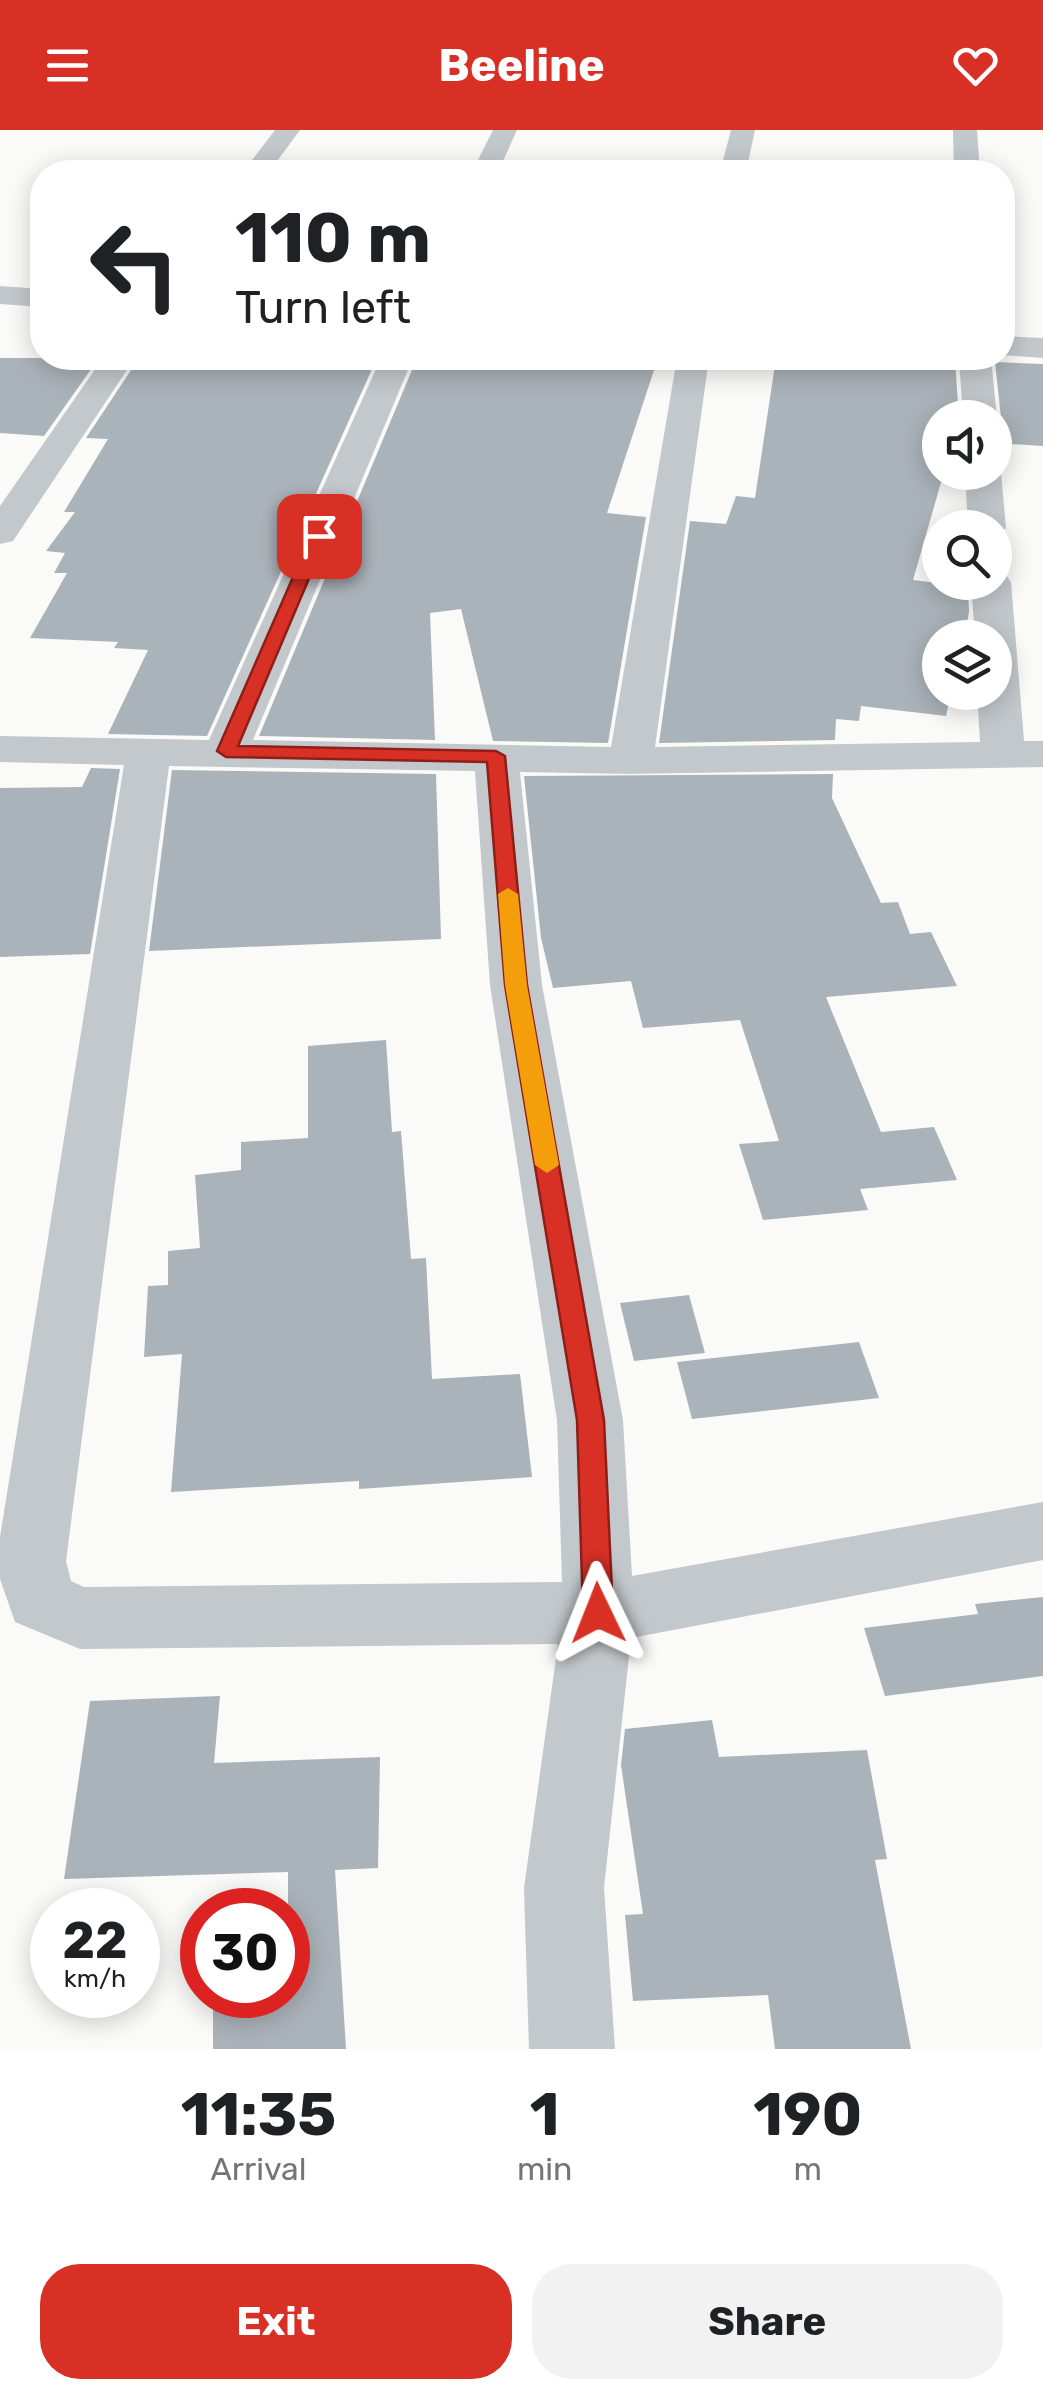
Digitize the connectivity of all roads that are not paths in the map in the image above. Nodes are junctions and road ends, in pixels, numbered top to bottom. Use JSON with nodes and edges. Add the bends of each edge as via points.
{"nodes":[{"id":1,"x":288,"y":130,"type":"edge"},
{"id":2,"x":505,"y":130,"type":"edge"},
{"id":3,"x":742,"y":130,"type":"edge"},
{"id":4,"x":965,"y":130,"type":"edge"},
{"id":5,"x":265,"y":160,"type":"edge"},
{"id":6,"x":491,"y":160,"type":"edge"},
{"id":7,"x":736,"y":160,"type":"edge"},
{"id":8,"x":966,"y":160,"type":"edge"},
{"id":9,"x":0,"y":295,"type":"edge"},
{"id":10,"x":30,"y":297,"type":"edge"},
{"id":11,"x":1015,"y":346,"type":"edge"},
{"id":12,"x":1043,"y":348,"type":"edge"},
{"id":13,"x":111,"y":370,"type":"edge"},
{"id":14,"x":392,"y":370,"type":"edge"},
{"id":15,"x":691,"y":370,"type":"edge"},
{"id":16,"x":977,"y":370,"type":"edge"},
{"id":17,"x":979,"y":400,"type":"edge"},
{"id":18,"x":0,"y":533,"type":"edge"},
{"id":19,"x":1012,"y":708,"type":"edge"},
{"id":20,"x":0,"y":748,"type":"edge"},
{"id":21,"x":149,"y":750,"type":"junction"},
{"id":22,"x":226,"y":751,"type":"junction"},
{"id":23,"x":1023,"y":753,"type":"edge"},
{"id":24,"x":496,"y":756,"type":"junction"},
{"id":25,"x":631,"y":761,"type":"junction"},
{"id":26,"x":1043,"y":1532,"type":"edge"},
{"id":27,"x":598,"y":1613,"type":"junction"},
{"id":28,"x":572,"y":2049,"type":"edge"}],
"edges":[{"from":1,"to":5,"type":"street"},
{"from":2,"to":6,"type":"street"},
{"from":3,"to":7,"type":"street"},
{"from":4,"to":8,"type":"street"},
{"from":9,"to":10,"type":"street"},
{"from":11,"to":12,"type":"street"},
{"from":13,"to":18,"type":"street"},
{"from":14,"to":22,"type":"street"},
{"from":15,"to":25,"type":"street"},
{"from":16,"to":17,"type":"street"},
{"from":19,"to":23,"type":"street"},
{"from":20,"to":21,"type":"street"},
{"from":21,"to":22,"type":"street"},
{"from":21,"to":27,"type":"street","via":[[31,1561],[40,1600],[80,1618]]},
{"from":22,"to":24,"type":"street"},
{"from":23,"to":25,"type":"street"},
{"from":24,"to":25,"type":"street"},
{"from":24,"to":27,"type":"street","via":[[516,985],[590,1420]]},
{"from":26,"to":27,"type":"street"},
{"from":27,"to":28,"type":"street","via":[[564,1888]]}]}
